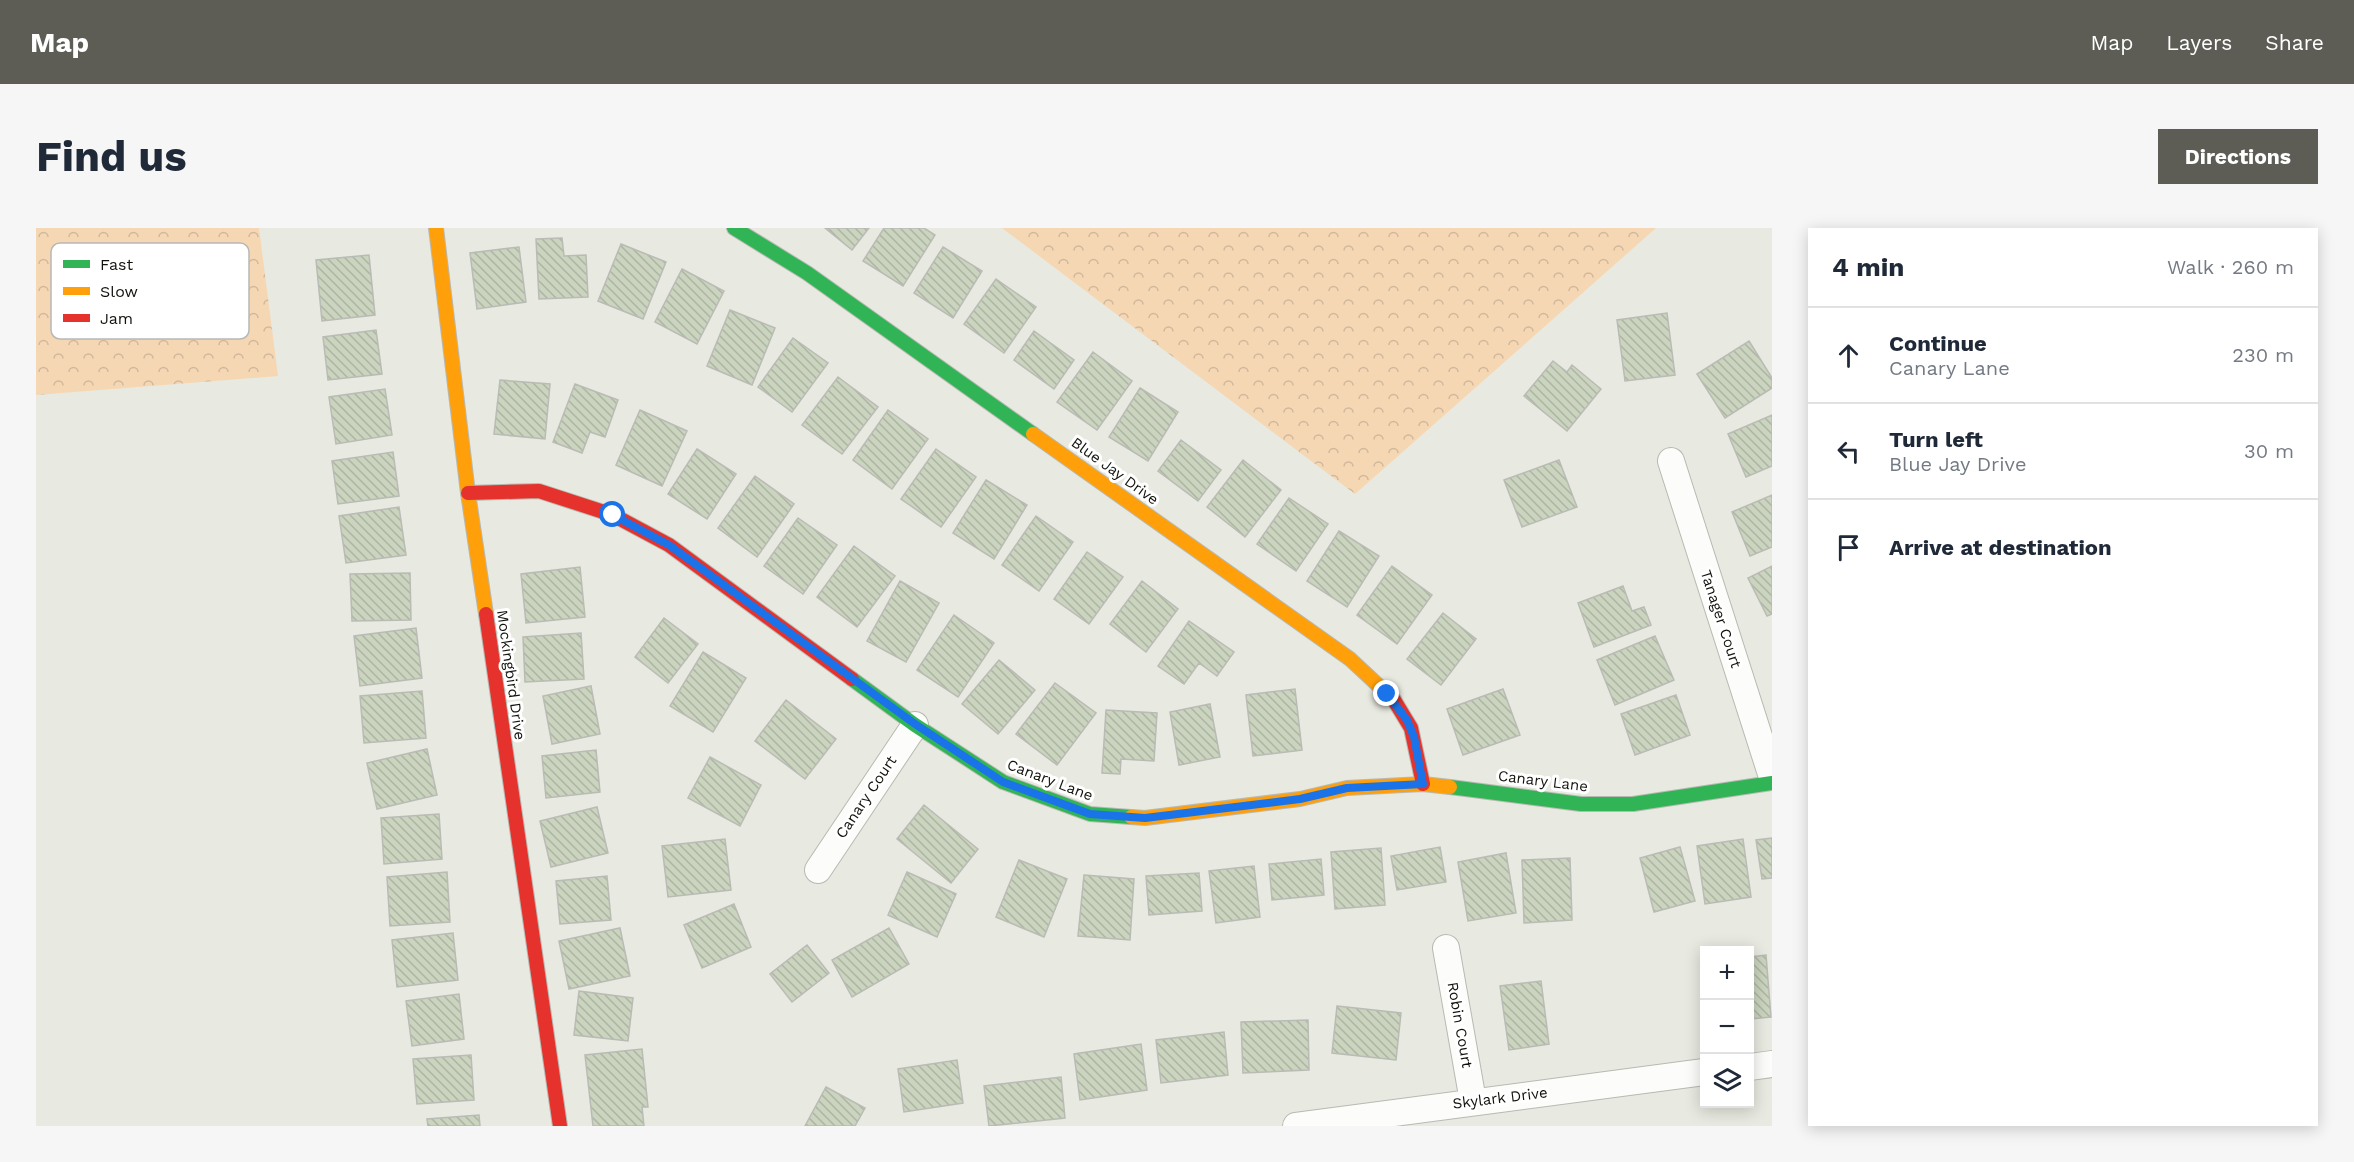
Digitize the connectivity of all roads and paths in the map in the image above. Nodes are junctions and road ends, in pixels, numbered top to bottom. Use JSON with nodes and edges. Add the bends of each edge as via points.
{"nodes":[{"id":1,"x":436,"y":228,"type":"edge"},
{"id":2,"x":734,"y":228,"type":"edge"},
{"id":3,"x":1671,"y":461,"type":"dead end"},
{"id":4,"x":468,"y":493,"type":"junction"},
{"id":5,"x":915,"y":724,"type":"junction"},
{"id":6,"x":1772,"y":777,"type":"edge"},
{"id":7,"x":1772,"y":783,"type":"edge"},
{"id":8,"x":1423,"y":784,"type":"junction"},
{"id":9,"x":818,"y":870,"type":"dead end"},
{"id":10,"x":1446,"y":948,"type":"dead end"},
{"id":11,"x":1772,"y":1064,"type":"edge"},
{"id":12,"x":1754,"y":1066,"type":"edge"},
{"id":13,"x":1700,"y":1073,"type":"edge"},
{"id":14,"x":1473,"y":1101,"type":"junction"},
{"id":15,"x":560,"y":1126,"type":"edge"},
{"id":16,"x":1296,"y":1126,"type":"edge"}],
"edges":[{"from":1,"to":4,"type":"street","name":"Mockingbird Drive"},
{"from":2,"to":8,"type":"street","name":"Blue Jay Drive","via":[[807,273],[1350,659],[1387,694],[1407,720]]},
{"from":3,"to":6,"type":"street","name":"Tanager Court"},
{"from":4,"to":5,"type":"street","name":"Canary Lane","via":[[539,491],[613,515],[669,545]]},
{"from":4,"to":15,"type":"street","name":"Mockingbird Drive"},
{"from":5,"to":8,"type":"street","name":"Canary Lane","via":[[1010,786],[1090,814],[1145,818],[1300,799],[1347,788]]},
{"from":5,"to":9,"type":"street","name":"Canary Court"},
{"from":7,"to":8,"type":"street","name":"Canary Lane","via":[[1633,804],[1581,804]]},
{"from":10,"to":14,"type":"street","name":"Robin Court"},
{"from":11,"to":12,"type":"street"},
{"from":13,"to":14,"type":"street","name":"Skylark Drive"},
{"from":14,"to":16,"type":"street","name":"Skylark Drive"}]}
